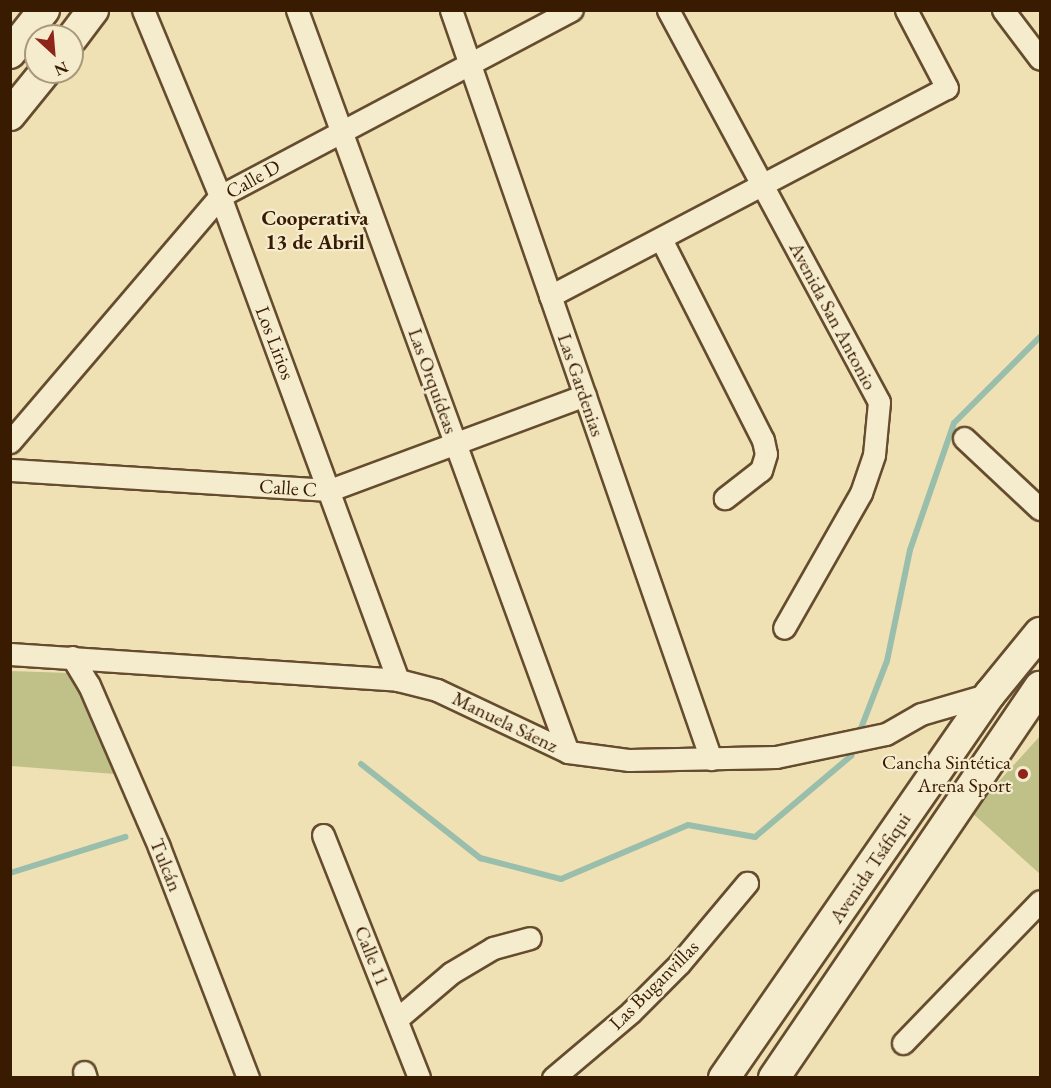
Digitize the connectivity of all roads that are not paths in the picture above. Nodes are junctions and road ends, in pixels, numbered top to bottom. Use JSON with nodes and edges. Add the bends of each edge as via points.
{"nodes":[{"id":1,"x":44,"y":10,"type":"edge"},
{"id":2,"x":93,"y":10,"type":"edge"},
{"id":3,"x":143,"y":10,"type":"edge"},
{"id":4,"x":297,"y":10,"type":"edge"},
{"id":5,"x":451,"y":10,"type":"edge"},
{"id":6,"x":572,"y":10,"type":"edge"},
{"id":7,"x":668,"y":10,"type":"edge"},
{"id":8,"x":906,"y":10,"type":"edge"},
{"id":9,"x":1003,"y":10,"type":"edge"},
{"id":10,"x":82,"y":24,"type":"edge"},
{"id":11,"x":10,"y":54,"type":"edge"},
{"id":12,"x":1041,"y":59,"type":"edge"},
{"id":13,"x":469,"y":64,"type":"junction"},
{"id":14,"x":35,"y":84,"type":"edge"},
{"id":15,"x":10,"y":115,"type":"edge"},
{"id":16,"x":341,"y":131,"type":"junction"},
{"id":17,"x":763,"y":187,"type":"junction"},
{"id":18,"x":220,"y":196,"type":"junction"},
{"id":19,"x":661,"y":239,"type":"junction"},
{"id":20,"x":550,"y":296,"type":"junction"},
{"id":21,"x":585,"y":395,"type":"junction"},
{"id":22,"x":964,"y":438,"type":"dead end"},
{"id":23,"x":10,"y":442,"type":"edge"},
{"id":24,"x":456,"y":444,"type":"junction"},
{"id":25,"x":10,"y":470,"type":"edge"},
{"id":26,"x":330,"y":490,"type":"junction"},
{"id":27,"x":724,"y":498,"type":"dead end"},
{"id":28,"x":1041,"y":509,"type":"edge"},
{"id":29,"x":784,"y":628,"type":"dead end"},
{"id":30,"x":1041,"y":633,"type":"edge"},
{"id":31,"x":10,"y":654,"type":"edge"},
{"id":32,"x":72,"y":657,"type":"junction"},
{"id":33,"x":398,"y":680,"type":"junction"},
{"id":34,"x":1041,"y":687,"type":"edge"},
{"id":35,"x":990,"y":694,"type":"junction"},
{"id":36,"x":568,"y":752,"type":"junction"},
{"id":37,"x":711,"y":759,"type":"junction"},
{"id":38,"x":323,"y":835,"type":"dead end"},
{"id":39,"x":747,"y":883,"type":"dead end"},
{"id":40,"x":1041,"y":901,"type":"edge"},
{"id":41,"x":530,"y":938,"type":"dead end"},
{"id":42,"x":397,"y":1019,"type":"junction"},
{"id":43,"x":903,"y":1043,"type":"dead end"},
{"id":44,"x":248,"y":1077,"type":"edge"},
{"id":45,"x":419,"y":1077,"type":"edge"},
{"id":46,"x":553,"y":1077,"type":"edge"},
{"id":47,"x":724,"y":1077,"type":"edge"},
{"id":48,"x":774,"y":1077,"type":"edge"}],
"edges":[{"from":1,"to":11,"type":"main road"},
{"from":2,"to":10,"type":"main road"},
{"from":3,"to":18,"type":"street","name":"Los Lirios"},
{"from":4,"to":16,"type":"street","name":"Las Orquídeas"},
{"from":5,"to":13,"type":"street","name":"Las Gardenias"},
{"from":6,"to":13,"type":"street","name":"Calle D"},
{"from":7,"to":17,"type":"street","name":"Avenida San Antonio"},
{"from":8,"to":17,"type":"street","via":[[947,88]]},
{"from":9,"to":12,"type":"street"},
{"from":13,"to":16,"type":"street","name":"Calle D"},
{"from":13,"to":20,"type":"street","name":"Las Gardenias"},
{"from":14,"to":15,"type":"main road"},
{"from":16,"to":18,"type":"street","name":"Calle D"},
{"from":16,"to":24,"type":"street","name":"Las Orquídeas"},
{"from":17,"to":19,"type":"street"},
{"from":17,"to":29,"type":"street","name":"Avenida San Antonio","via":[[879,402],[874,455],[861,493]]},
{"from":18,"to":23,"type":"street","name":"Calle D"},
{"from":18,"to":26,"type":"street","name":"Los Lirios"},
{"from":19,"to":20,"type":"street"},
{"from":19,"to":27,"type":"street","via":[[763,440],[766,454],[760,470]]},
{"from":20,"to":21,"type":"street","name":"Las Gardenias"},
{"from":21,"to":24,"type":"street","name":"Calle C"},
{"from":21,"to":37,"type":"street","name":"Las Gardenias"},
{"from":22,"to":28,"type":"street"},
{"from":24,"to":26,"type":"street","name":"Calle C"},
{"from":24,"to":36,"type":"street","name":"Las Orquídeas"},
{"from":25,"to":26,"type":"street","name":"Calle C"},
{"from":26,"to":33,"type":"street","name":"Los Lirios"},
{"from":30,"to":35,"type":"main road","name":"Avenida Tsáfiqui"},
{"from":31,"to":32,"type":"street","name":"Manuela Sáenz"},
{"from":32,"to":33,"type":"street","name":"Manuela Sáenz"},
{"from":32,"to":44,"type":"street","name":"Tulcán","via":[[93,694],[159,847]]},
{"from":33,"to":36,"type":"street","name":"Manuela Sáenz","via":[[437,690]]},
{"from":34,"to":48,"type":"main road","name":"Avenida Tsáfiqui"},
{"from":35,"to":37,"type":"street","name":"Manuela Sáenz","via":[[921,714],[885,734],[844,744],[776,757]]},
{"from":35,"to":47,"type":"main road","name":"Avenida Tsáfiqui"},
{"from":36,"to":37,"type":"street","name":"Manuela Sáenz","via":[[628,760]]},
{"from":38,"to":42,"type":"street","name":"Calle 11"},
{"from":39,"to":46,"type":"street","name":"Las Buganvillas","via":[[671,972],[631,1012]]},
{"from":40,"to":43,"type":"street"},
{"from":41,"to":42,"type":"street","via":[[493,948],[451,973]]},
{"from":42,"to":45,"type":"street","name":"Calle 11"}]}
